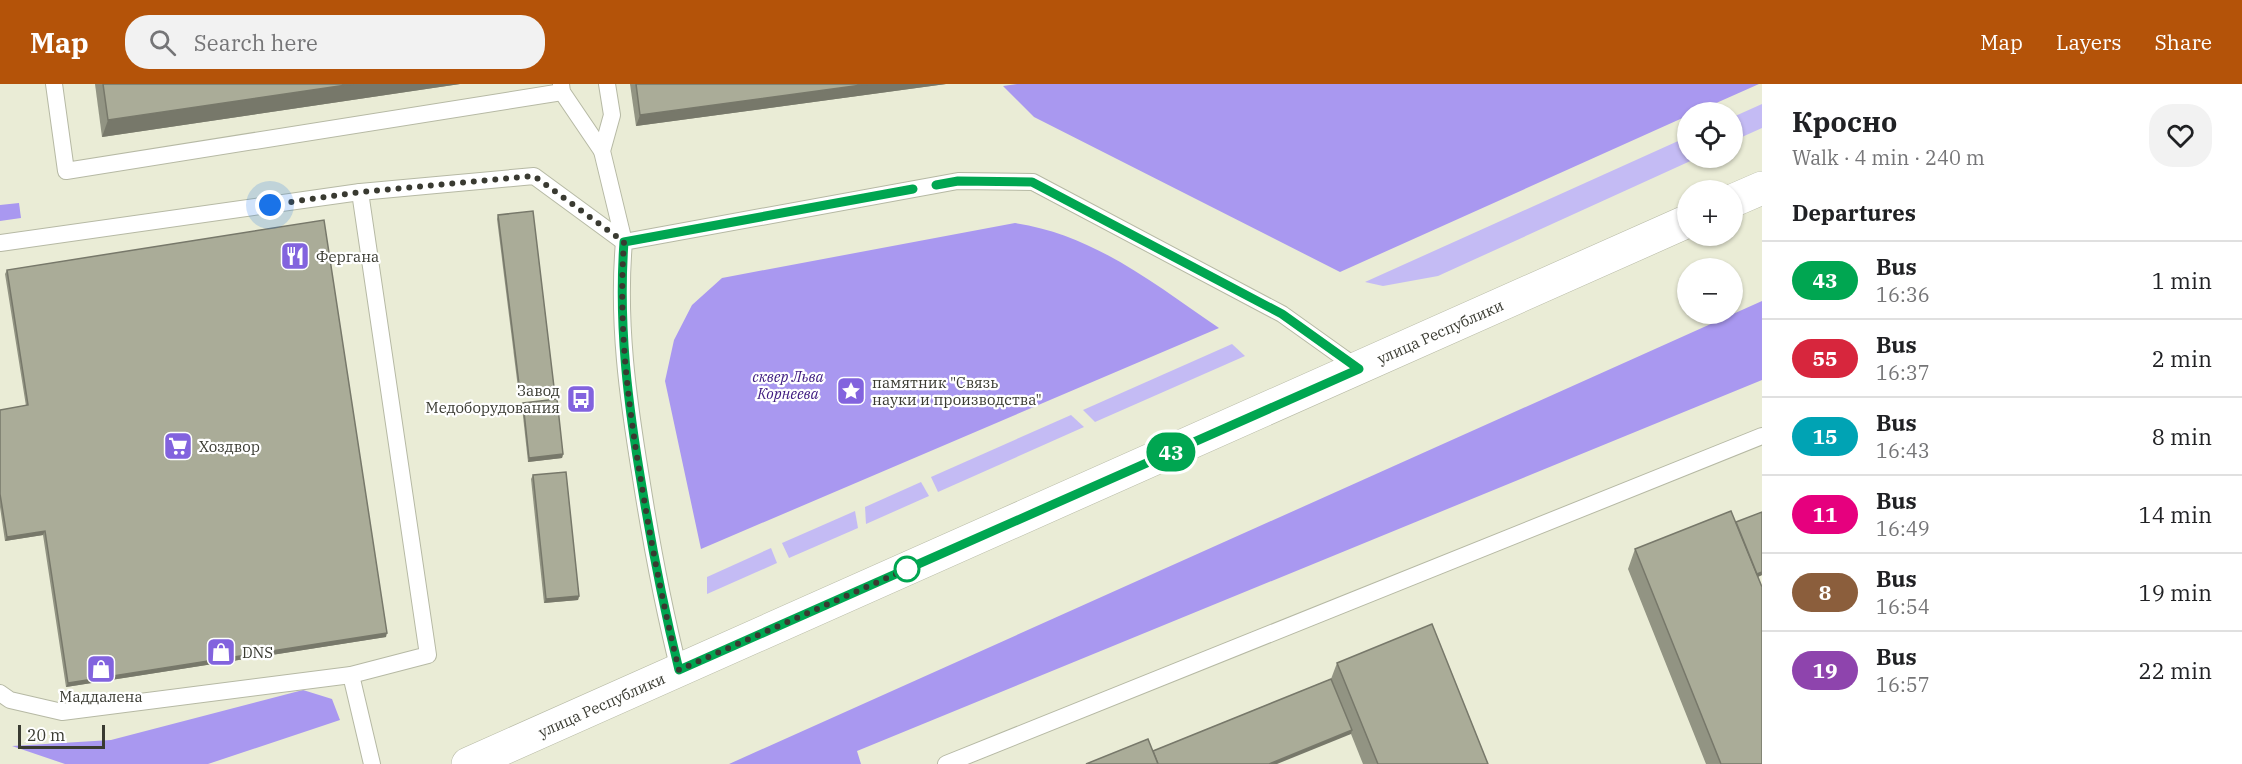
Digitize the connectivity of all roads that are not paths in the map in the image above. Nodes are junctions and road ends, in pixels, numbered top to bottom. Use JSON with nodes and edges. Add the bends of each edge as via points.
{"nodes":[{"id":1,"x":54,"y":84,"type":"edge"},
{"id":2,"x":607,"y":84,"type":"edge"},
{"id":3,"x":561,"y":88,"type":"edge"},
{"id":4,"x":602,"y":151,"type":"junction"},
{"id":5,"x":1762,"y":188,"type":"edge"},
{"id":6,"x":360,"y":192,"type":"junction"},
{"id":7,"x":1743,"y":196,"type":"edge"},
{"id":8,"x":1677,"y":226,"type":"edge"},
{"id":9,"x":624,"y":242,"type":"junction"},
{"id":10,"x":0,"y":243,"type":"edge"},
{"id":11,"x":1359,"y":369,"type":"junction"},
{"id":12,"x":1762,"y":436,"type":"edge"},
{"id":13,"x":679,"y":670,"type":"junction"},
{"id":14,"x":351,"y":675,"type":"junction"},
{"id":15,"x":0,"y":693,"type":"edge"},
{"id":16,"x":372,"y":764,"type":"edge"},
{"id":17,"x":468,"y":764,"type":"edge"},
{"id":18,"x":946,"y":764,"type":"edge"}],
"edges":[{"from":1,"to":3,"type":"lane","via":[[66,171]]},
{"from":2,"to":4,"type":"lane","via":[[612,115]]},
{"from":3,"to":4,"type":"lane"},
{"from":4,"to":9,"type":"lane"},
{"from":5,"to":7,"type":"main road"},
{"from":6,"to":9,"type":"lane","via":[[534,176]]},
{"from":6,"to":10,"type":"lane"},
{"from":6,"to":14,"type":"lane","via":[[428,655]]},
{"from":8,"to":11,"type":"main road","name":"улица Республики"},
{"from":9,"to":11,"type":"lane","via":[[958,181],[1032,182],[1282,314]]},
{"from":9,"to":13,"type":"lane","via":[[622,317],[626,389],[659,589]]},
{"from":11,"to":13,"type":"main road","name":"улица Республики"},
{"from":12,"to":18,"type":"lane"},
{"from":13,"to":17,"type":"main road","name":"улица Республики"},
{"from":14,"to":15,"type":"lane","via":[[62,712],[10,700]]},
{"from":14,"to":16,"type":"lane"}]}
